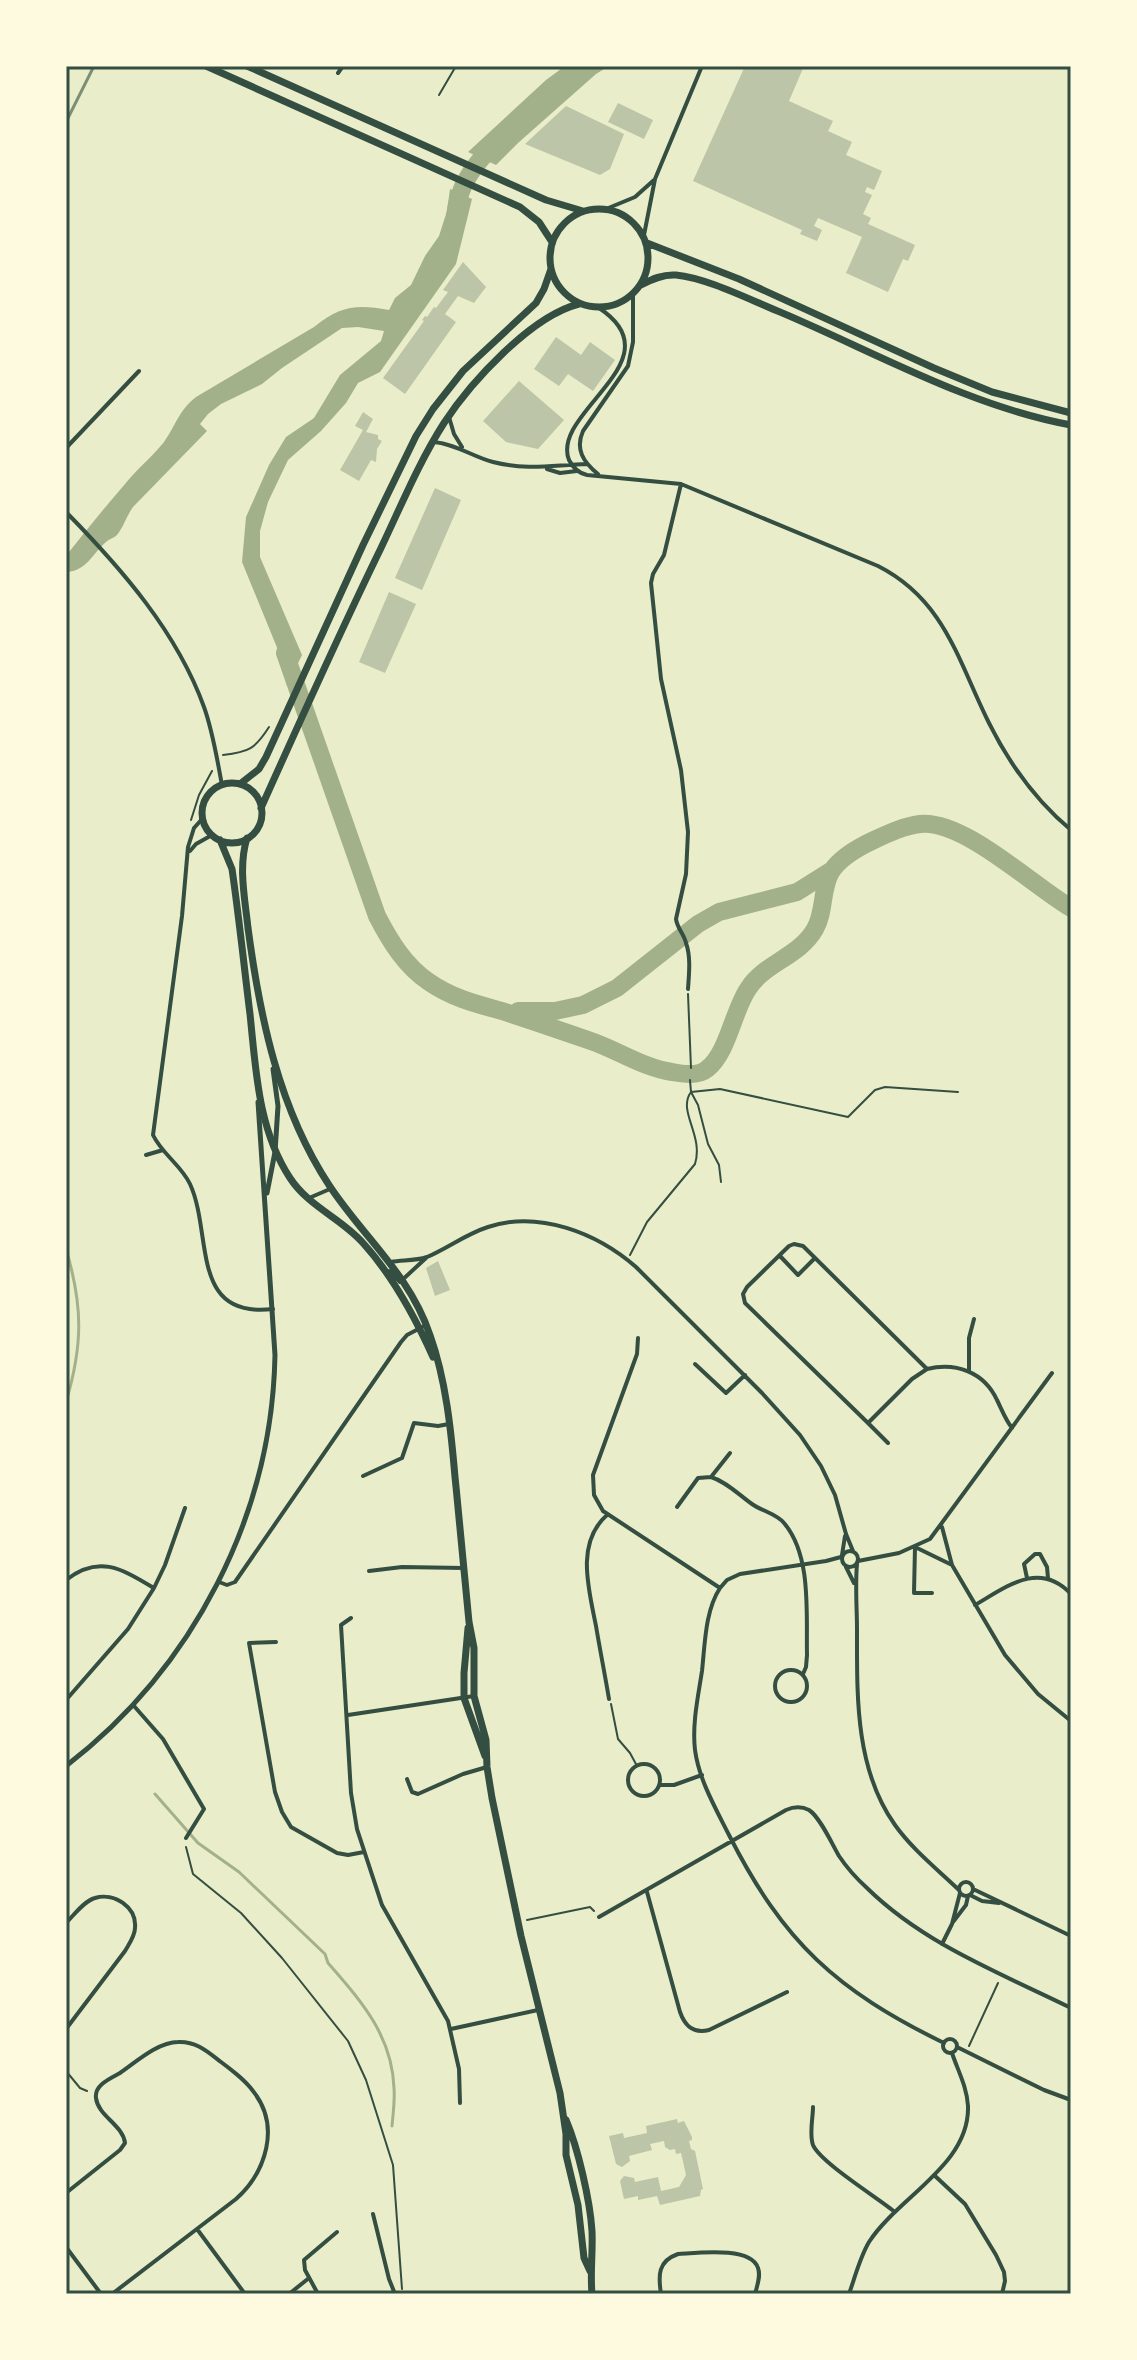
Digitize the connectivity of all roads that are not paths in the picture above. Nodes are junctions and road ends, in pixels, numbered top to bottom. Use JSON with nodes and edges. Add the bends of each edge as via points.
{"nodes":[{"id":1,"x":206,"y":66,"type":"edge"},
{"id":2,"x":247,"y":66,"type":"edge"},
{"id":3,"x":343,"y":66,"type":"edge"},
{"id":4,"x":703,"y":66,"type":"edge"},
{"id":5,"x":338,"y":73,"type":"dead end"},
{"id":6,"x":655,"y":179,"type":"junction"},
{"id":7,"x":606,"y":209,"type":"junction"},
{"id":8,"x":583,"y":211,"type":"junction"},
{"id":9,"x":646,"y":239,"type":"junction"},
{"id":10,"x":552,"y":242,"type":"junction"},
{"id":11,"x":551,"y":269,"type":"junction"},
{"id":12,"x":641,"y":285,"type":"junction"},
{"id":13,"x":633,"y":294,"type":"junction"},
{"id":14,"x":579,"y":304,"type":"junction"},
{"id":15,"x":599,"y":308,"type":"junction"},
{"id":16,"x":139,"y":371,"type":"dead end"},
{"id":17,"x":602,"y":391,"type":"junction"},
{"id":18,"x":608,"y":396,"type":"junction"},
{"id":19,"x":1071,"y":413,"type":"edge"},
{"id":20,"x":449,"y":417,"type":"junction"},
{"id":21,"x":1071,"y":425,"type":"edge"},
{"id":22,"x":432,"y":442,"type":"junction"},
{"id":23,"x":66,"y":448,"type":"edge"},
{"id":24,"x":464,"y":449,"type":"junction"},
{"id":25,"x":587,"y":464,"type":"junction"},
{"id":26,"x":572,"y":465,"type":"junction"},
{"id":27,"x":545,"y":468,"type":"junction"},
{"id":28,"x":577,"y":471,"type":"junction"},
{"id":29,"x":600,"y":475,"type":"junction"},
{"id":30,"x":681,"y":484,"type":"junction"},
{"id":31,"x":66,"y":512,"type":"edge"},
{"id":32,"x":240,"y":784,"type":"junction"},
{"id":33,"x":222,"y":785,"type":"junction"},
{"id":34,"x":261,"y":808,"type":"junction"},
{"id":35,"x":203,"y":818,"type":"junction"},
{"id":36,"x":1071,"y":830,"type":"edge"},
{"id":37,"x":216,"y":838,"type":"junction"},
{"id":38,"x":247,"y":838,"type":"junction"},
{"id":39,"x":188,"y":853,"type":"junction"},
{"id":40,"x":688,"y":989,"type":"road end"},
{"id":41,"x":271,"y":1051,"type":"junction"},
{"id":42,"x":257,"y":1087,"type":"junction"},
{"id":43,"x":163,"y":1150,"type":"junction"},
{"id":44,"x":275,"y":1152,"type":"junction"},
{"id":45,"x":146,"y":1155,"type":"dead end"},
{"id":46,"x":331,"y":1189,"type":"junction"},
{"id":47,"x":266,"y":1198,"type":"junction"},
{"id":48,"x":307,"y":1198,"type":"junction"},
{"id":49,"x":362,"y":1242,"type":"junction"},
{"id":50,"x":428,"y":1256,"type":"junction"},
{"id":51,"x":779,"y":1256,"type":"junction"},
{"id":52,"x":815,"y":1258,"type":"junction"},
{"id":53,"x":391,"y":1262,"type":"junction"},
{"id":54,"x":403,"y":1280,"type":"junction"},
{"id":55,"x":273,"y":1309,"type":"junction"},
{"id":56,"x":974,"y":1319,"type":"dead end"},
{"id":57,"x":423,"y":1327,"type":"junction"},
{"id":58,"x":638,"y":1338,"type":"dead end"},
{"id":59,"x":695,"y":1364,"type":"dead end"},
{"id":60,"x":927,"y":1369,"type":"junction"},
{"id":61,"x":969,"y":1371,"type":"junction"},
{"id":62,"x":1052,"y":1373,"type":"dead end"},
{"id":63,"x":745,"y":1375,"type":"junction"},
{"id":64,"x":868,"y":1423,"type":"junction"},
{"id":65,"x":449,"y":1424,"type":"junction"},
{"id":66,"x":1012,"y":1428,"type":"junction"},
{"id":67,"x":888,"y":1443,"type":"dead end"},
{"id":68,"x":730,"y":1453,"type":"dead end"},
{"id":69,"x":363,"y":1476,"type":"dead end"},
{"id":70,"x":711,"y":1477,"type":"junction"},
{"id":71,"x":677,"y":1507,"type":"dead end"},
{"id":72,"x":185,"y":1508,"type":"dead end"},
{"id":73,"x":607,"y":1515,"type":"junction"},
{"id":74,"x":942,"y":1525,"type":"junction"},
{"id":75,"x":846,"y":1534,"type":"junction"},
{"id":76,"x":915,"y":1547,"type":"junction"},
{"id":77,"x":854,"y":1552,"type":"junction"},
{"id":78,"x":842,"y":1556,"type":"junction"},
{"id":79,"x":874,"y":1557,"type":"junction"},
{"id":80,"x":826,"y":1561,"type":"junction"},
{"id":81,"x":857,"y":1562,"type":"junction"},
{"id":82,"x":804,"y":1565,"type":"junction"},
{"id":83,"x":952,"y":1565,"type":"junction"},
{"id":84,"x":845,"y":1566,"type":"junction"},
{"id":85,"x":464,"y":1568,"type":"junction"},
{"id":86,"x":369,"y":1571,"type":"dead end"},
{"id":87,"x":1027,"y":1578,"type":"junction"},
{"id":88,"x":1048,"y":1578,"type":"junction"},
{"id":89,"x":66,"y":1580,"type":"edge"},
{"id":90,"x":219,"y":1582,"type":"junction"},
{"id":91,"x":855,"y":1585,"type":"junction"},
{"id":92,"x":154,"y":1588,"type":"junction"},
{"id":93,"x":720,"y":1588,"type":"junction"},
{"id":94,"x":932,"y":1593,"type":"dead end"},
{"id":95,"x":1071,"y":1594,"type":"edge"},
{"id":96,"x":975,"y":1605,"type":"junction"},
{"id":97,"x":351,"y":1618,"type":"dead end"},
{"id":98,"x":469,"y":1622,"type":"junction"},
{"id":99,"x":276,"y":1642,"type":"dead end"},
{"id":100,"x":803,"y":1674,"type":"junction"},
{"id":101,"x":474,"y":1696,"type":"junction"},
{"id":102,"x":464,"y":1698,"type":"junction"},
{"id":103,"x":609,"y":1699,"type":"road end"},
{"id":104,"x":66,"y":1700,"type":"edge"},
{"id":105,"x":134,"y":1706,"type":"junction"},
{"id":106,"x":348,"y":1715,"type":"junction"},
{"id":107,"x":1071,"y":1721,"type":"edge"},
{"id":108,"x":487,"y":1763,"type":"junction"},
{"id":109,"x":66,"y":1766,"type":"edge"},
{"id":110,"x":702,"y":1775,"type":"junction"},
{"id":111,"x":407,"y":1779,"type":"dead end"},
{"id":112,"x":659,"y":1785,"type":"junction"},
{"id":113,"x":186,"y":1838,"type":"road end"},
{"id":114,"x":733,"y":1842,"type":"junction"},
{"id":115,"x":364,"y":1852,"type":"junction"},
{"id":116,"x":947,"y":1878,"type":"junction"},
{"id":117,"x":963,"y":1883,"type":"junction"},
{"id":118,"x":647,"y":1892,"type":"junction"},
{"id":119,"x":960,"y":1892,"type":"junction"},
{"id":120,"x":970,"y":1893,"type":"junction"},
{"id":121,"x":599,"y":1917,"type":"road end"},
{"id":122,"x":66,"y":1923,"type":"edge"},
{"id":123,"x":952,"y":1924,"type":"junction"},
{"id":124,"x":1071,"y":1936,"type":"edge"},
{"id":125,"x":942,"y":1944,"type":"junction"},
{"id":126,"x":787,"y":1992,"type":"dead end"},
{"id":127,"x":1071,"y":2008,"type":"edge"},
{"id":128,"x":540,"y":2010,"type":"junction"},
{"id":129,"x":66,"y":2029,"type":"edge"},
{"id":130,"x":451,"y":2029,"type":"junction"},
{"id":131,"x":944,"y":2043,"type":"junction"},
{"id":132,"x":957,"y":2047,"type":"junction"},
{"id":133,"x":952,"y":2053,"type":"junction"},
{"id":134,"x":1071,"y":2100,"type":"edge"},
{"id":135,"x":460,"y":2103,"type":"dead end"},
{"id":136,"x":813,"y":2107,"type":"dead end"},
{"id":137,"x":934,"y":2175,"type":"junction"},
{"id":138,"x":66,"y":2193,"type":"edge"},
{"id":139,"x":895,"y":2212,"type":"junction"},
{"id":140,"x":373,"y":2214,"type":"dead end"},
{"id":141,"x":197,"y":2229,"type":"junction"},
{"id":142,"x":337,"y":2232,"type":"dead end"},
{"id":143,"x":66,"y":2247,"type":"edge"},
{"id":144,"x":309,"y":2278,"type":"junction"},
{"id":145,"x":101,"y":2294,"type":"edge"},
{"id":146,"x":112,"y":2294,"type":"edge"},
{"id":147,"x":245,"y":2294,"type":"edge"},
{"id":148,"x":289,"y":2294,"type":"edge"},
{"id":149,"x":318,"y":2294,"type":"edge"},
{"id":150,"x":395,"y":2294,"type":"edge"},
{"id":151,"x":592,"y":2294,"type":"edge"},
{"id":152,"x":661,"y":2294,"type":"edge"},
{"id":153,"x":755,"y":2294,"type":"edge"},
{"id":154,"x":849,"y":2294,"type":"edge"},
{"id":155,"x":1002,"y":2294,"type":"edge"}],
"edges":[{"from":1,"to":10,"type":"main road","via":[[529,212]]},
{"from":2,"to":8,"type":"main road","via":[[556,204]]},
{"from":3,"to":5,"type":"street"},
{"from":4,"to":6,"type":"street"},
{"from":6,"to":7,"type":"street","via":[[635,197]]},
{"from":6,"to":9,"type":"street"},
{"from":7,"to":8,"type":"main road"},
{"from":7,"to":9,"type":"main road","via":[[633,222]]},
{"from":8,"to":10,"type":"main road","via":[[569,219]]},
{"from":9,"to":12,"type":"main road","via":[[647,271]]},
{"from":9,"to":19,"type":"main road","via":[[992,392]]},
{"from":10,"to":11,"type":"main road"},
{"from":11,"to":14,"type":"main road","via":[[562,292]]},
{"from":11,"to":32,"type":"main road","via":[[536,303],[463,371],[427,418],[263,764]]},
{"from":12,"to":13,"type":"main road"},
{"from":12,"to":21,"type":"main road","via":[[668,275],[697,280],[982,400]]},
{"from":13,"to":15,"type":"main road"},
{"from":13,"to":18,"type":"street","via":[[632,354]]},
{"from":14,"to":15,"type":"main road"},
{"from":14,"to":20,"type":"main road","via":[[553,314],[519,339]]},
{"from":15,"to":17,"type":"street","via":[[619,325],[625,342],[623,358]]},
{"from":16,"to":23,"type":"street"},
{"from":17,"to":18,"type":"street"},
{"from":17,"to":26,"type":"street","via":[[570,435],[567,452]]},
{"from":18,"to":25,"type":"street","via":[[580,436]]},
{"from":20,"to":22,"type":"main road"},
{"from":20,"to":24,"type":"street"},
{"from":22,"to":24,"type":"street"},
{"from":22,"to":34,"type":"main road"},
{"from":24,"to":27,"type":"street","via":[[491,462]]},
{"from":25,"to":26,"type":"street"},
{"from":25,"to":29,"type":"street"},
{"from":26,"to":27,"type":"street"},
{"from":26,"to":28,"type":"street"},
{"from":27,"to":28,"type":"street"},
{"from":28,"to":29,"type":"street"},
{"from":29,"to":30,"type":"street"},
{"from":30,"to":36,"type":"street","via":[[878,566],[913,590],[948,632],[1021,777]]},
{"from":30,"to":40,"type":"street","via":[[664,555],[651,583],[661,679],[688,832],[686,874],[676,911],[689,955]]},
{"from":31,"to":33,"type":"street","via":[[135,589],[180,655],[203,704]]},
{"from":32,"to":33,"type":"main road"},
{"from":32,"to":34,"type":"main road","via":[[255,795]]},
{"from":33,"to":35,"type":"main road","via":[[206,798]]},
{"from":34,"to":38,"type":"main road","via":[[259,824]]},
{"from":35,"to":37,"type":"main road"},
{"from":35,"to":39,"type":"street","via":[[191,835]]},
{"from":37,"to":38,"type":"main road"},
{"from":37,"to":39,"type":"street","via":[[196,844]]},
{"from":37,"to":42,"type":"main road","via":[[232,869]]},
{"from":38,"to":41,"type":"main road","via":[[247,918]]},
{"from":39,"to":43,"type":"street","via":[[153,1131]]},
{"from":41,"to":44,"type":"street","via":[[278,1106]]},
{"from":41,"to":46,"type":"main road","via":[[300,1135]]},
{"from":42,"to":44,"type":"main road"},
{"from":42,"to":47,"type":"street"},
{"from":43,"to":45,"type":"street"},
{"from":43,"to":55,"type":"street","via":[[193,1191],[217,1292],[246,1309]]},
{"from":44,"to":47,"type":"street"},
{"from":44,"to":48,"type":"main road"},
{"from":46,"to":48,"type":"street"},
{"from":46,"to":53,"type":"main road"},
{"from":47,"to":55,"type":"street"},
{"from":48,"to":49,"type":"main road"},
{"from":49,"to":54,"type":"street","via":[[397,1281]]},
{"from":49,"to":57,"type":"main road"},
{"from":50,"to":53,"type":"street"},
{"from":50,"to":54,"type":"street"},
{"from":50,"to":63,"type":"street","via":[[498,1224],[572,1229],[628,1260]]},
{"from":51,"to":52,"type":"street","via":[[799,1244]]},
{"from":51,"to":52,"type":"street","via":[[798,1275]]},
{"from":51,"to":64,"type":"street","via":[[747,1287],[743,1299]]},
{"from":52,"to":60,"type":"street"},
{"from":53,"to":54,"type":"main road"},
{"from":54,"to":57,"type":"main road"},
{"from":55,"to":90,"type":"street","via":[[275,1374],[263,1458]]},
{"from":56,"to":61,"type":"street"},
{"from":57,"to":65,"type":"main road","via":[[439,1370]]},
{"from":57,"to":90,"type":"street","via":[[401,1342],[235,1582]]},
{"from":58,"to":73,"type":"street","via":[[637,1354],[593,1475],[594,1495]]},
{"from":59,"to":63,"type":"street","via":[[726,1393]]},
{"from":60,"to":61,"type":"street"},
{"from":60,"to":64,"type":"street"},
{"from":61,"to":66,"type":"street","via":[[988,1385]]},
{"from":62,"to":66,"type":"street"},
{"from":63,"to":75,"type":"street","via":[[814,1454],[835,1495]]},
{"from":64,"to":67,"type":"street"},
{"from":65,"to":69,"type":"street","via":[[414,1423],[402,1458]]},
{"from":65,"to":85,"type":"main road"},
{"from":66,"to":74,"type":"street"},
{"from":68,"to":70,"type":"street"},
{"from":70,"to":71,"type":"street","via":[[698,1478]]},
{"from":70,"to":82,"type":"street","via":[[782,1520]]},
{"from":72,"to":92,"type":"street"},
{"from":73,"to":93,"type":"street"},
{"from":73,"to":103,"type":"street","via":[[590,1542],[587,1571]]},
{"from":74,"to":76,"type":"street"},
{"from":74,"to":83,"type":"street"},
{"from":75,"to":77,"type":"street"},
{"from":75,"to":78,"type":"street"},
{"from":76,"to":79,"type":"street"},
{"from":76,"to":83,"type":"street"},
{"from":76,"to":94,"type":"street","via":[[914,1593]]},
{"from":77,"to":78,"type":"street"},
{"from":77,"to":79,"type":"street"},
{"from":77,"to":81,"type":"street"},
{"from":78,"to":80,"type":"street"},
{"from":78,"to":84,"type":"street"},
{"from":79,"to":81,"type":"street"},
{"from":80,"to":82,"type":"street"},
{"from":80,"to":84,"type":"street"},
{"from":81,"to":84,"type":"street"},
{"from":81,"to":91,"type":"street"},
{"from":82,"to":93,"type":"street","via":[[740,1574]]},
{"from":82,"to":100,"type":"street"},
{"from":83,"to":96,"type":"street"},
{"from":84,"to":91,"type":"street"},
{"from":85,"to":86,"type":"street"},
{"from":85,"to":98,"type":"main road"},
{"from":87,"to":88,"type":"street"},
{"from":87,"to":88,"type":"street","via":[[1024,1564],[1040,1554]]},
{"from":87,"to":96,"type":"street"},
{"from":88,"to":95,"type":"street"},
{"from":89,"to":92,"type":"street","via":[[81,1570],[107,1566]]},
{"from":90,"to":105,"type":"street","via":[[177,1652]]},
{"from":91,"to":116,"type":"street","via":[[859,1710],[871,1779],[894,1824]]},
{"from":92,"to":104,"type":"street","via":[[128,1629]]},
{"from":93,"to":110,"type":"street","via":[[707,1626],[695,1717]]},
{"from":96,"to":107,"type":"street","via":[[1023,1678]]},
{"from":97,"to":106,"type":"street","via":[[341,1625]]},
{"from":98,"to":101,"type":"main road"},
{"from":98,"to":102,"type":"main road"},
{"from":99,"to":115,"type":"street","via":[[249,1643],[282,1812],[291,1827],[325,1847],[343,1855]]},
{"from":100,"to":100,"type":"street","via":[[808,1685],[802,1699],[792,1703],[779,1697],[779,1675],[791,1670]]},
{"from":101,"to":102,"type":"street"},
{"from":101,"to":108,"type":"main road"},
{"from":102,"to":106,"type":"street"},
{"from":102,"to":108,"type":"main road"},
{"from":105,"to":109,"type":"street"},
{"from":105,"to":113,"type":"street","via":[[163,1739],[204,1809]]},
{"from":106,"to":115,"type":"street","via":[[351,1793]]},
{"from":108,"to":111,"type":"street","via":[[418,1794]]},
{"from":108,"to":128,"type":"main road"},
{"from":110,"to":112,"type":"street"},
{"from":110,"to":114,"type":"street"},
{"from":112,"to":112,"type":"street","via":[[646,1796],[633,1792],[628,1779],[643,1765],[654,1768]]},
{"from":114,"to":118,"type":"street"},
{"from":114,"to":125,"type":"street","via":[[786,1810],[808,1810],[863,1884],[910,1925]]},
{"from":114,"to":131,"type":"street","via":[[765,1900],[812,1957],[870,2003]]},
{"from":115,"to":130,"type":"street","via":[[386,1914]]},
{"from":116,"to":117,"type":"street"},
{"from":116,"to":119,"type":"street"},
{"from":117,"to":119,"type":"street"},
{"from":117,"to":120,"type":"street","via":[[969,1884]]},
{"from":118,"to":121,"type":"street"},
{"from":118,"to":126,"type":"street","via":[[680,2012],[690,2028],[706,2032]]},
{"from":119,"to":120,"type":"street"},
{"from":119,"to":123,"type":"street"},
{"from":120,"to":123,"type":"street"},
{"from":120,"to":124,"type":"street"},
{"from":122,"to":129,"type":"street","via":[[87,1902],[107,1897],[130,1909],[135,1928],[125,1951]]},
{"from":123,"to":125,"type":"street"},
{"from":125,"to":127,"type":"street"},
{"from":128,"to":130,"type":"street"},
{"from":128,"to":151,"type":"main road","via":[[592,2229]]},
{"from":130,"to":135,"type":"street"},
{"from":131,"to":132,"type":"street","via":[[952,2039]]},
{"from":131,"to":133,"type":"street","via":[[945,2051]]},
{"from":132,"to":133,"type":"street"},
{"from":132,"to":134,"type":"street"},
{"from":133,"to":137,"type":"street","via":[[965,2088],[967,2119],[960,2142]]},
{"from":136,"to":139,"type":"street","via":[[816,2149]]},
{"from":137,"to":139,"type":"street"},
{"from":137,"to":155,"type":"street","via":[[965,2204],[996,2255],[1004,2272]]},
{"from":138,"to":141,"type":"street","via":[[125,2145],[124,2136],[101,2108],[96,2094],[102,2084],[171,2043],[196,2045],[252,2089],[268,2127],[263,2164],[253,2181]]},
{"from":139,"to":154,"type":"street","via":[[869,2241]]},
{"from":140,"to":150,"type":"street"},
{"from":141,"to":146,"type":"street"},
{"from":141,"to":147,"type":"street"},
{"from":142,"to":144,"type":"street","via":[[306,2257]]},
{"from":143,"to":145,"type":"street"},
{"from":144,"to":148,"type":"street"},
{"from":144,"to":149,"type":"street"},
{"from":152,"to":153,"type":"street","via":[[661,2265],[671,2256],[731,2253],[747,2255],[757,2265]]}]}
